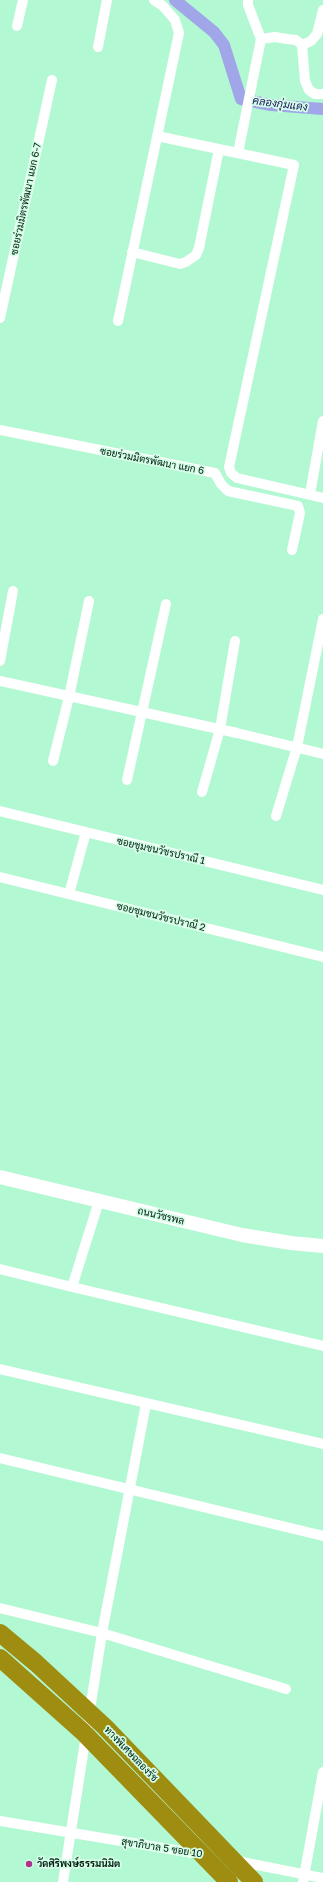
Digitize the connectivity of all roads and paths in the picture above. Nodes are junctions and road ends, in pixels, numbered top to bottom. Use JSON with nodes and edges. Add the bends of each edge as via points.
{"nodes":[{"id":1,"x":23,"y":0,"type":"edge"},
{"id":2,"x":107,"y":0,"type":"edge"},
{"id":3,"x":154,"y":0,"type":"edge"},
{"id":4,"x":248,"y":0,"type":"edge"},
{"id":5,"x":323,"y":10,"type":"edge"},
{"id":6,"x":17,"y":26,"type":"dead end"},
{"id":7,"x":261,"y":39,"type":"junction"},
{"id":8,"x":302,"y":45,"type":"junction"},
{"id":9,"x":98,"y":47,"type":"dead end"},
{"id":10,"x":52,"y":80,"type":"dead end"},
{"id":11,"x":323,"y":94,"type":"edge"},
{"id":12,"x":157,"y":136,"type":"junction"},
{"id":13,"x":219,"y":149,"type":"junction"},
{"id":14,"x":239,"y":149,"type":"junction"},
{"id":15,"x":132,"y":252,"type":"junction"},
{"id":16,"x":0,"y":318,"type":"edge"},
{"id":17,"x":118,"y":321,"type":"dead end"},
{"id":18,"x":323,"y":422,"type":"edge"},
{"id":19,"x":0,"y":430,"type":"edge"},
{"id":20,"x":310,"y":494,"type":"junction"},
{"id":21,"x":323,"y":498,"type":"edge"},
{"id":22,"x":292,"y":550,"type":"dead end"},
{"id":23,"x":14,"y":591,"type":"dead end"},
{"id":24,"x":89,"y":601,"type":"dead end"},
{"id":25,"x":166,"y":604,"type":"dead end"},
{"id":26,"x":323,"y":619,"type":"edge"},
{"id":27,"x":235,"y":641,"type":"dead end"},
{"id":28,"x":0,"y":661,"type":"edge"},
{"id":29,"x":0,"y":681,"type":"edge"},
{"id":30,"x":69,"y":697,"type":"junction"},
{"id":31,"x":143,"y":712,"type":"junction"},
{"id":32,"x":220,"y":729,"type":"junction"},
{"id":33,"x":297,"y":747,"type":"junction"},
{"id":34,"x":323,"y":754,"type":"edge"},
{"id":35,"x":53,"y":761,"type":"dead end"},
{"id":36,"x":127,"y":780,"type":"dead end"},
{"id":37,"x":202,"y":792,"type":"dead end"},
{"id":38,"x":0,"y":811,"type":"edge"},
{"id":39,"x":276,"y":816,"type":"dead end"},
{"id":40,"x":86,"y":832,"type":"junction"},
{"id":41,"x":0,"y":877,"type":"edge"},
{"id":42,"x":323,"y":890,"type":"edge"},
{"id":43,"x":69,"y":894,"type":"junction"},
{"id":44,"x":323,"y":957,"type":"edge"},
{"id":45,"x":0,"y":1177,"type":"edge"},
{"id":46,"x":99,"y":1201,"type":"junction"},
{"id":47,"x":323,"y":1246,"type":"edge"},
{"id":48,"x":0,"y":1270,"type":"edge"},
{"id":49,"x":72,"y":1287,"type":"junction"},
{"id":50,"x":323,"y":1346,"type":"edge"},
{"id":51,"x":0,"y":1369,"type":"edge"},
{"id":52,"x":146,"y":1404,"type":"junction"},
{"id":53,"x":323,"y":1444,"type":"edge"},
{"id":54,"x":0,"y":1458,"type":"edge"},
{"id":55,"x":129,"y":1491,"type":"junction"},
{"id":56,"x":323,"y":1536,"type":"edge"},
{"id":57,"x":0,"y":1608,"type":"edge"},
{"id":58,"x":0,"y":1633,"type":"edge"},
{"id":59,"x":102,"y":1633,"type":"junction"},
{"id":60,"x":0,"y":1658,"type":"edge"},
{"id":61,"x":286,"y":1689,"type":"dead end"},
{"id":62,"x":323,"y":1772,"type":"edge"},
{"id":63,"x":0,"y":1821,"type":"edge"},
{"id":64,"x":72,"y":1833,"type":"junction"},
{"id":65,"x":304,"y":1878,"type":"edge"},
{"id":66,"x":323,"y":1878,"type":"edge"},
{"id":67,"x":63,"y":1882,"type":"edge"},
{"id":68,"x":229,"y":1882,"type":"edge"},
{"id":69,"x":254,"y":1882,"type":"edge"}],
"edges":[{"from":1,"to":6,"type":"street"},
{"from":2,"to":9,"type":"street"},
{"from":3,"to":12,"type":"street","via":[[175,20],[179,33]]},
{"from":4,"to":7,"type":"street"},
{"from":5,"to":8,"type":"street","via":[[317,34],[311,41]]},
{"from":7,"to":8,"type":"street","via":[[275,37],[296,40]]},
{"from":7,"to":14,"type":"street"},
{"from":8,"to":11,"type":"street","via":[[305,81],[314,94]]},
{"from":10,"to":16,"type":"street","name":"ซอยร่วมมิตรพัฒนา แยก 6-7"},
{"from":12,"to":13,"type":"street"},
{"from":12,"to":15,"type":"street"},
{"from":13,"to":14,"type":"street"},
{"from":13,"to":15,"type":"street","via":[[196,255],[180,264]]},
{"from":14,"to":20,"type":"street","via":[[294,165],[229,467],[237,478]]},
{"from":15,"to":17,"type":"street"},
{"from":18,"to":20,"type":"street"},
{"from":19,"to":22,"type":"street","name":"ซอยร่วมมิตรพัฒนา แยก 6","via":[[215,473],[228,491],[298,506],[300,514]]},
{"from":20,"to":21,"type":"street"},
{"from":23,"to":28,"type":"street"},
{"from":24,"to":30,"type":"street"},
{"from":25,"to":31,"type":"street"},
{"from":26,"to":33,"type":"street"},
{"from":27,"to":32,"type":"street"},
{"from":29,"to":30,"type":"street"},
{"from":30,"to":31,"type":"street"},
{"from":30,"to":35,"type":"street"},
{"from":31,"to":32,"type":"street"},
{"from":31,"to":36,"type":"street"},
{"from":32,"to":33,"type":"street"},
{"from":32,"to":37,"type":"street"},
{"from":33,"to":34,"type":"street"},
{"from":33,"to":39,"type":"street"},
{"from":38,"to":40,"type":"street","name":"ซอยชุมชนวัชรปราณี 1"},
{"from":40,"to":42,"type":"street","name":"ซอยชุมชนวัชรปราณี 1"},
{"from":40,"to":43,"type":"street"},
{"from":41,"to":43,"type":"street","name":"ซอยชุมชนวัชรปราณี 2"},
{"from":43,"to":44,"type":"street","name":"ซอยชุมชนวัชรปราณี 2"},
{"from":45,"to":46,"type":"main road","name":"ถนนวัชรพล"},
{"from":46,"to":47,"type":"main road","name":"ถนนวัชรพล","via":[[242,1235]]},
{"from":46,"to":49,"type":"street"},
{"from":48,"to":49,"type":"street"},
{"from":49,"to":50,"type":"street"},
{"from":51,"to":52,"type":"street"},
{"from":52,"to":53,"type":"street"},
{"from":52,"to":55,"type":"street"},
{"from":54,"to":55,"type":"street"},
{"from":55,"to":56,"type":"street"},
{"from":55,"to":59,"type":"street"},
{"from":57,"to":59,"type":"street"},
{"from":58,"to":69,"type":"highway","name":"ทางพิเศษฉลองรัช","via":[[105,1727]]},
{"from":59,"to":61,"type":"street"},
{"from":59,"to":64,"type":"street"},
{"from":60,"to":68,"type":"highway","name":"ทางพิเศษฉลองรัช","via":[[83,1732]]},
{"from":62,"to":65,"type":"street"},
{"from":63,"to":64,"type":"street","name":"สุขาภิบาล 5 ซอย 10"},
{"from":64,"to":65,"type":"street","name":"สุขาภิบาล 5 ซอย 10","via":[[176,1849]]},
{"from":64,"to":67,"type":"street"},
{"from":65,"to":66,"type":"street","name":"สุขาภิบาล 5 ซอย 10"}]}
